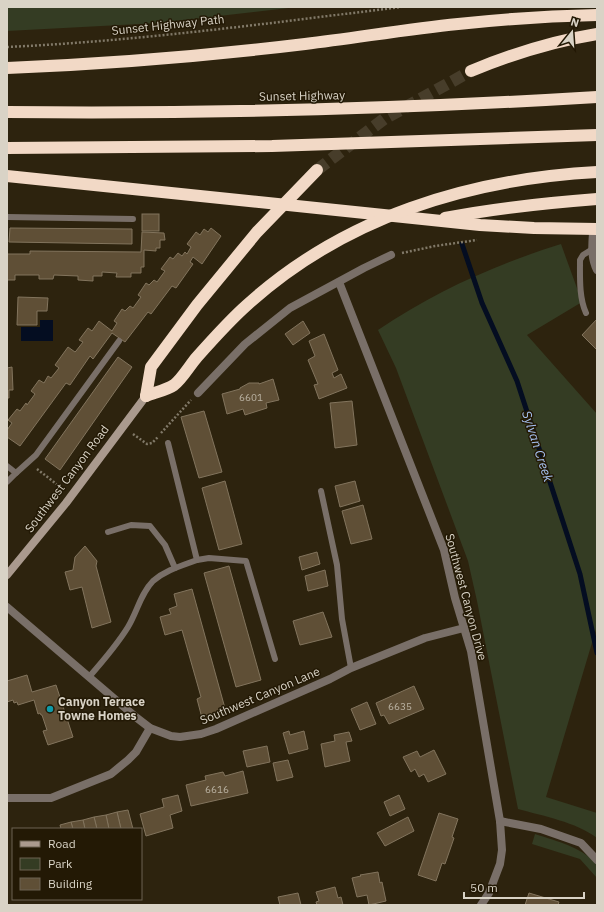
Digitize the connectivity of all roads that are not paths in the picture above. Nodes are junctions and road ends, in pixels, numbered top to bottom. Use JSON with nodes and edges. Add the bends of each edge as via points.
{"nodes":[{"id":1,"x":597,"y":14,"type":"edge"},
{"id":2,"x":597,"y":34,"type":"edge"},
{"id":3,"x":7,"y":68,"type":"edge"},
{"id":4,"x":471,"y":71,"type":"tunnel mouth"},
{"id":5,"x":597,"y":98,"type":"edge"},
{"id":6,"x":7,"y":112,"type":"edge"},
{"id":7,"x":597,"y":135,"type":"edge"},
{"id":8,"x":7,"y":148,"type":"edge"},
{"id":9,"x":317,"y":170,"type":"tunnel mouth"},
{"id":10,"x":597,"y":172,"type":"edge"},
{"id":11,"x":7,"y":176,"type":"edge"},
{"id":12,"x":597,"y":199,"type":"edge"},
{"id":13,"x":7,"y":217,"type":"edge"},
{"id":14,"x":133,"y":220,"type":"dead end"},
{"id":15,"x":364,"y":227,"type":"junction"},
{"id":16,"x":597,"y":229,"type":"edge"},
{"id":17,"x":597,"y":233,"type":"edge"},
{"id":18,"x":592,"y":250,"type":"junction"},
{"id":19,"x":391,"y":256,"type":"dead end"},
{"id":20,"x":597,"y":270,"type":"edge"},
{"id":21,"x":339,"y":282,"type":"junction"},
{"id":22,"x":586,"y":313,"type":"dead end"},
{"id":23,"x":119,"y":341,"type":"dead end"},
{"id":24,"x":198,"y":393,"type":"road end"},
{"id":25,"x":146,"y":396,"type":"junction"},
{"id":26,"x":168,"y":442,"type":"dead end"},
{"id":27,"x":7,"y":466,"type":"edge"},
{"id":28,"x":16,"y":473,"type":"junction"},
{"id":29,"x":7,"y":482,"type":"edge"},
{"id":30,"x":321,"y":491,"type":"dead end"},
{"id":31,"x":108,"y":532,"type":"dead end"},
{"id":32,"x":196,"y":560,"type":"junction"},
{"id":33,"x":175,"y":568,"type":"junction"},
{"id":34,"x":7,"y":575,"type":"edge"},
{"id":35,"x":7,"y":606,"type":"edge"},
{"id":36,"x":464,"y":628,"type":"junction"},
{"id":37,"x":275,"y":659,"type":"dead end"},
{"id":38,"x":351,"y":668,"type":"junction"},
{"id":39,"x":89,"y":677,"type":"junction"},
{"id":40,"x":150,"y":728,"type":"junction"},
{"id":41,"x":7,"y":798,"type":"edge"},
{"id":42,"x":500,"y":821,"type":"junction"},
{"id":43,"x":597,"y":860,"type":"edge"},
{"id":44,"x":481,"y":905,"type":"edge"}],
"edges":[{"from":1,"to":3,"type":"highway","via":[[458,24],[305,44],[185,56]]},
{"from":2,"to":4,"type":"highway","via":[[530,49]]},
{"from":5,"to":6,"type":"highway","name":"Sunset Highway","via":[[292,110]]},
{"from":7,"to":8,"type":"highway","via":[[272,146]]},
{"from":9,"to":25,"type":"highway","via":[[257,232],[197,305],[152,367]]},
{"from":10,"to":15,"type":"highway","via":[[505,182],[453,194]]},
{"from":11,"to":16,"type":"highway","via":[[480,225]]},
{"from":12,"to":15,"type":"highway","via":[[534,204],[485,210],[432,221]]},
{"from":13,"to":14,"type":"lane"},
{"from":15,"to":25,"type":"highway","via":[[317,252],[269,286],[227,325],[174,385]]},
{"from":17,"to":18,"type":"street","via":[[593,233]]},
{"from":18,"to":20,"type":"street"},
{"from":18,"to":22,"type":"lane","via":[[580,260],[583,307]]},
{"from":19,"to":21,"type":"street"},
{"from":21,"to":24,"type":"street","via":[[290,308],[267,325]]},
{"from":21,"to":36,"type":"street","name":"Southwest Canyon Drive","via":[[444,550]]},
{"from":23,"to":28,"type":"lane","via":[[36,455]]},
{"from":25,"to":34,"type":"main road","name":"Southwest Canyon Road","via":[[71,496]]},
{"from":26,"to":32,"type":"lane"},
{"from":27,"to":28,"type":"lane"},
{"from":28,"to":29,"type":"lane"},
{"from":30,"to":38,"type":"lane","via":[[337,566],[342,619]]},
{"from":31,"to":33,"type":"lane","via":[[131,525],[150,526],[165,545]]},
{"from":32,"to":33,"type":"lane"},
{"from":32,"to":37,"type":"lane","via":[[209,558],[246,561]]},
{"from":33,"to":39,"type":"lane","via":[[164,572],[152,583],[142,597],[129,626]]},
{"from":35,"to":39,"type":"street","name":"Southwest Canyon Lane"},
{"from":36,"to":38,"type":"street","name":"Southwest Canyon Lane","via":[[425,638]]},
{"from":36,"to":42,"type":"street","name":"Southwest Canyon Drive","via":[[471,652]]},
{"from":38,"to":40,"type":"street","name":"Southwest Canyon Lane","via":[[231,723],[201,734],[171,736]]},
{"from":39,"to":40,"type":"street","name":"Southwest Canyon Lane"},
{"from":40,"to":41,"type":"street","via":[[128,760],[111,774],[51,798]]},
{"from":42,"to":43,"type":"street","via":[[541,829],[581,842]]},
{"from":42,"to":44,"type":"street","name":"Southwest Canyon Drive","via":[[500,864],[489,893]]}]}
